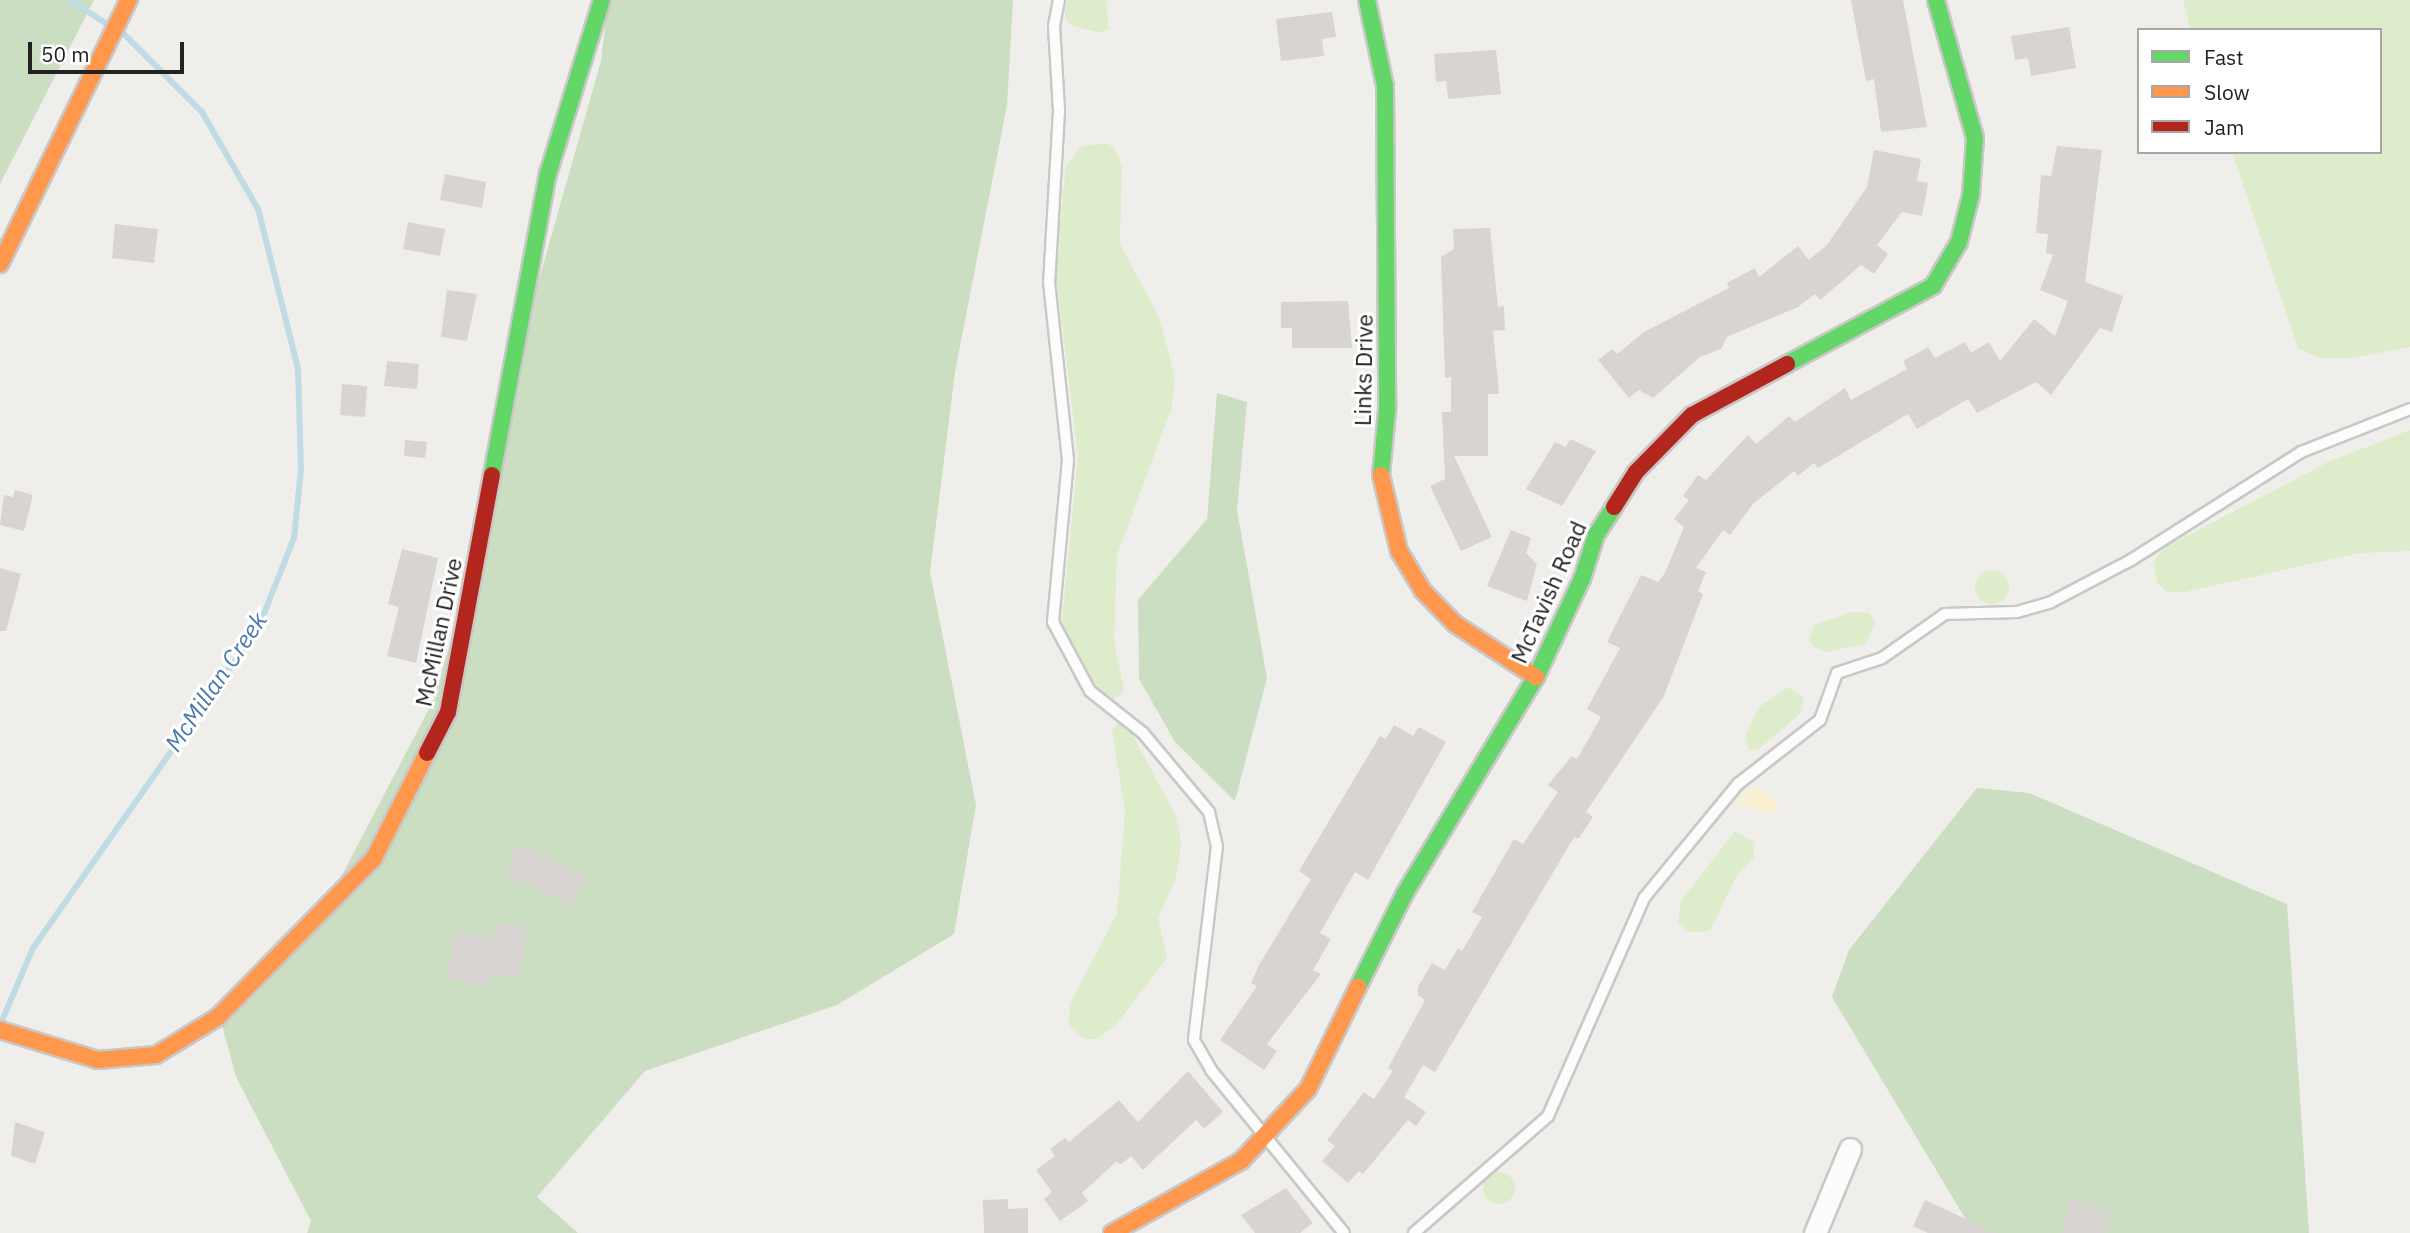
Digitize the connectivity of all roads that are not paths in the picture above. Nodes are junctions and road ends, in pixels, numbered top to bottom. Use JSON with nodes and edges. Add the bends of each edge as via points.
{"nodes":[{"id":1,"x":129,"y":0,"type":"edge"},
{"id":2,"x":602,"y":0,"type":"edge"},
{"id":3,"x":1059,"y":0,"type":"edge"},
{"id":4,"x":1367,"y":0,"type":"edge"},
{"id":5,"x":1936,"y":0,"type":"edge"},
{"id":6,"x":0,"y":264,"type":"edge"},
{"id":7,"x":2410,"y":409,"type":"edge"},
{"id":8,"x":1536,"y":677,"type":"junction"},
{"id":9,"x":0,"y":1030,"type":"edge"},
{"id":10,"x":1267,"y":1133,"type":"junction"},
{"id":11,"x":1850,"y":1149,"type":"dead end"},
{"id":12,"x":1112,"y":1233,"type":"edge"},
{"id":13,"x":1343,"y":1233,"type":"edge"},
{"id":14,"x":1414,"y":1233,"type":"edge"},
{"id":15,"x":1815,"y":1233,"type":"edge"}],
"edges":[{"from":1,"to":6,"type":"street"},
{"from":2,"to":9,"type":"street","name":"McMillan Drive","via":[[548,174],[448,712],[374,858],[218,1017],[156,1055],[98,1060]]},
{"from":3,"to":10,"type":"lane","via":[[1054,26],[1059,111],[1049,282],[1069,460],[1054,622],[1090,691],[1143,733],[1197,793],[1214,823],[1217,846],[1194,1040],[1211,1070]]},
{"from":4,"to":8,"type":"street","name":"Links Drive","via":[[1385,86],[1387,411],[1380,486],[1399,551],[1423,591],[1455,624]]},
{"from":5,"to":8,"type":"street","name":"McTavish Road","via":[[1975,138],[1971,195],[1959,242],[1933,286],[1692,415],[1636,472],[1596,535],[1582,579]]},
{"from":7,"to":14,"type":"lane","via":[[2301,452],[2131,560],[2051,602],[2017,612],[1945,614],[1882,658],[1837,673],[1819,720],[1738,783],[1644,898],[1548,1116]]},
{"from":8,"to":10,"type":"street","name":"McTavish Road","via":[[1405,893],[1308,1089]]},
{"from":10,"to":12,"type":"street","name":"McTavish Road","via":[[1241,1161]]},
{"from":10,"to":13,"type":"lane"},
{"from":11,"to":15,"type":"street"}]}
